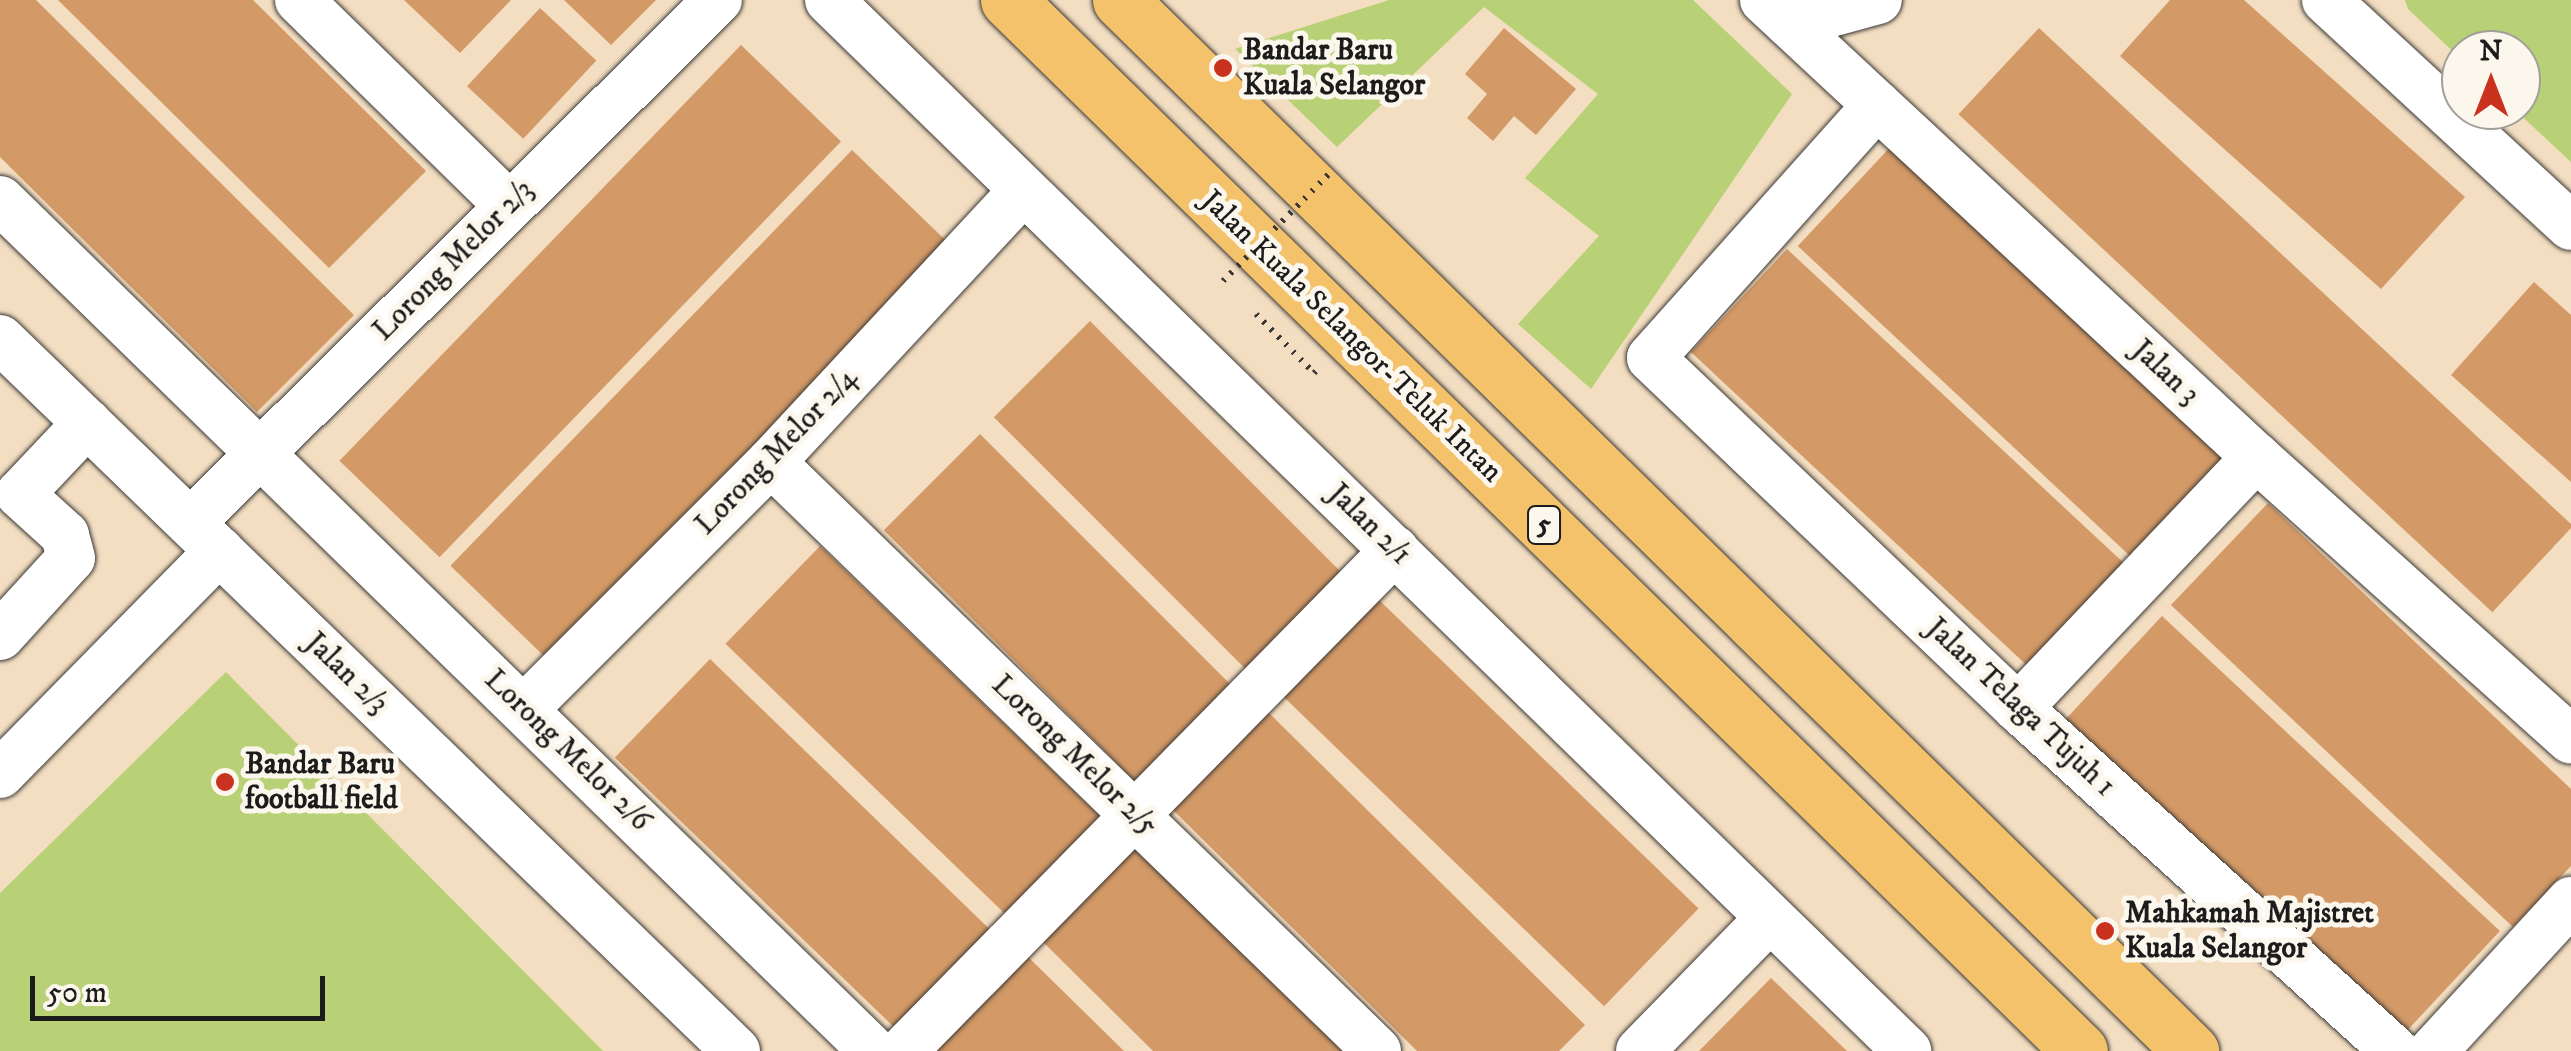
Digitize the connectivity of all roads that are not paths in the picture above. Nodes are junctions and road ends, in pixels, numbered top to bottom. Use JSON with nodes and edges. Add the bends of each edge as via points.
{"nodes":[{"id":1,"x":299,"y":0,"type":"edge"},
{"id":2,"x":718,"y":0,"type":"edge"},
{"id":3,"x":829,"y":0,"type":"edge"},
{"id":4,"x":1008,"y":0,"type":"edge"},
{"id":5,"x":1120,"y":0,"type":"edge"},
{"id":6,"x":1878,"y":0,"type":"edge"},
{"id":7,"x":2326,"y":0,"type":"edge"},
{"id":8,"x":1777,"y":12,"type":"edge"},
{"id":9,"x":1877,"y":105,"type":"junction"},
{"id":10,"x":1024,"y":190,"type":"junction"},
{"id":11,"x":0,"y":200,"type":"edge"},
{"id":12,"x":510,"y":206,"type":"junction"},
{"id":13,"x":2571,"y":226,"type":"edge"},
{"id":14,"x":0,"y":339,"type":"edge"},
{"id":15,"x":87,"y":424,"type":"junction"},
{"id":16,"x":261,"y":452,"type":"junction"},
{"id":17,"x":2256,"y":457,"type":"junction"},
{"id":18,"x":770,"y":462,"type":"junction"},
{"id":19,"x":10,"y":485,"type":"edge"},
{"id":20,"x":204,"y":537,"type":"junction"},
{"id":21,"x":1396,"y":550,"type":"junction"},
{"id":22,"x":2,"y":628,"type":"edge"},
{"id":23,"x":2018,"y":708,"type":"junction"},
{"id":24,"x":524,"y":709,"type":"junction"},
{"id":25,"x":2571,"y":740,"type":"edge"},
{"id":26,"x":0,"y":774,"type":"edge"},
{"id":27,"x":1135,"y":815,"type":"junction"},
{"id":28,"x":1770,"y":918,"type":"junction"},
{"id":29,"x":2563,"y":928,"type":"edge"},
{"id":30,"x":736,"y":1051,"type":"edge"},
{"id":31,"x":874,"y":1051,"type":"edge"},
{"id":32,"x":904,"y":1051,"type":"edge"},
{"id":33,"x":1376,"y":1051,"type":"edge"},
{"id":34,"x":1640,"y":1051,"type":"edge"},
{"id":35,"x":1907,"y":1051,"type":"edge"},
{"id":36,"x":2080,"y":1051,"type":"edge"},
{"id":37,"x":2192,"y":1051,"type":"edge"},
{"id":38,"x":2394,"y":1051,"type":"edge"},
{"id":39,"x":2433,"y":1051,"type":"edge"}],
"edges":[{"from":1,"to":12,"type":"street"},
{"from":2,"to":12,"type":"street","name":"Lorong Melor 2/3"},
{"from":3,"to":10,"type":"street","name":"Jalan 2/1"},
{"from":4,"to":36,"type":"highway","name":"Jalan Kuala Selangor-Teluk Intan","number":"5"},
{"from":5,"to":37,"type":"highway"},
{"from":6,"to":8,"type":"street"},
{"from":7,"to":13,"type":"street"},
{"from":8,"to":9,"type":"street","name":"Jalan 3"},
{"from":9,"to":17,"type":"street","name":"Jalan 3"},
{"from":9,"to":23,"type":"street","name":"Jalan Telaga Tujuh 1","via":[[1651,358]]},
{"from":10,"to":18,"type":"street","name":"Lorong Melor 2/4"},
{"from":10,"to":21,"type":"street","name":"Jalan 2/1"},
{"from":11,"to":16,"type":"street","name":"Lorong Melor 2/6"},
{"from":12,"to":16,"type":"street","name":"Lorong Melor 2/3"},
{"from":14,"to":15,"type":"street","name":"Jalan 2/3"},
{"from":15,"to":19,"type":"street"},
{"from":15,"to":20,"type":"street","name":"Jalan 2/3"},
{"from":16,"to":20,"type":"street","name":"Lorong Melor 2/3"},
{"from":16,"to":24,"type":"street","name":"Lorong Melor 2/6"},
{"from":17,"to":23,"type":"street"},
{"from":17,"to":25,"type":"street","name":"Jalan 3"},
{"from":18,"to":24,"type":"street","name":"Lorong Melor 2/4"},
{"from":18,"to":27,"type":"street","name":"Lorong Melor 2/5"},
{"from":19,"to":22,"type":"street","via":[[65,535],[71,558]]},
{"from":20,"to":26,"type":"street","name":"Lorong Melor 2/3"},
{"from":20,"to":30,"type":"street","name":"Jalan 2/3"},
{"from":21,"to":27,"type":"street"},
{"from":21,"to":28,"type":"street","name":"Jalan 2/1"},
{"from":23,"to":38,"type":"street","name":"Jalan Telaga Tujuh 1"},
{"from":24,"to":31,"type":"street","name":"Lorong Melor 2/6"},
{"from":27,"to":32,"type":"street"},
{"from":27,"to":33,"type":"street","name":"Lorong Melor 2/5"},
{"from":28,"to":34,"type":"street"},
{"from":28,"to":35,"type":"street","name":"Jalan 2/1"},
{"from":29,"to":39,"type":"street"}]}
